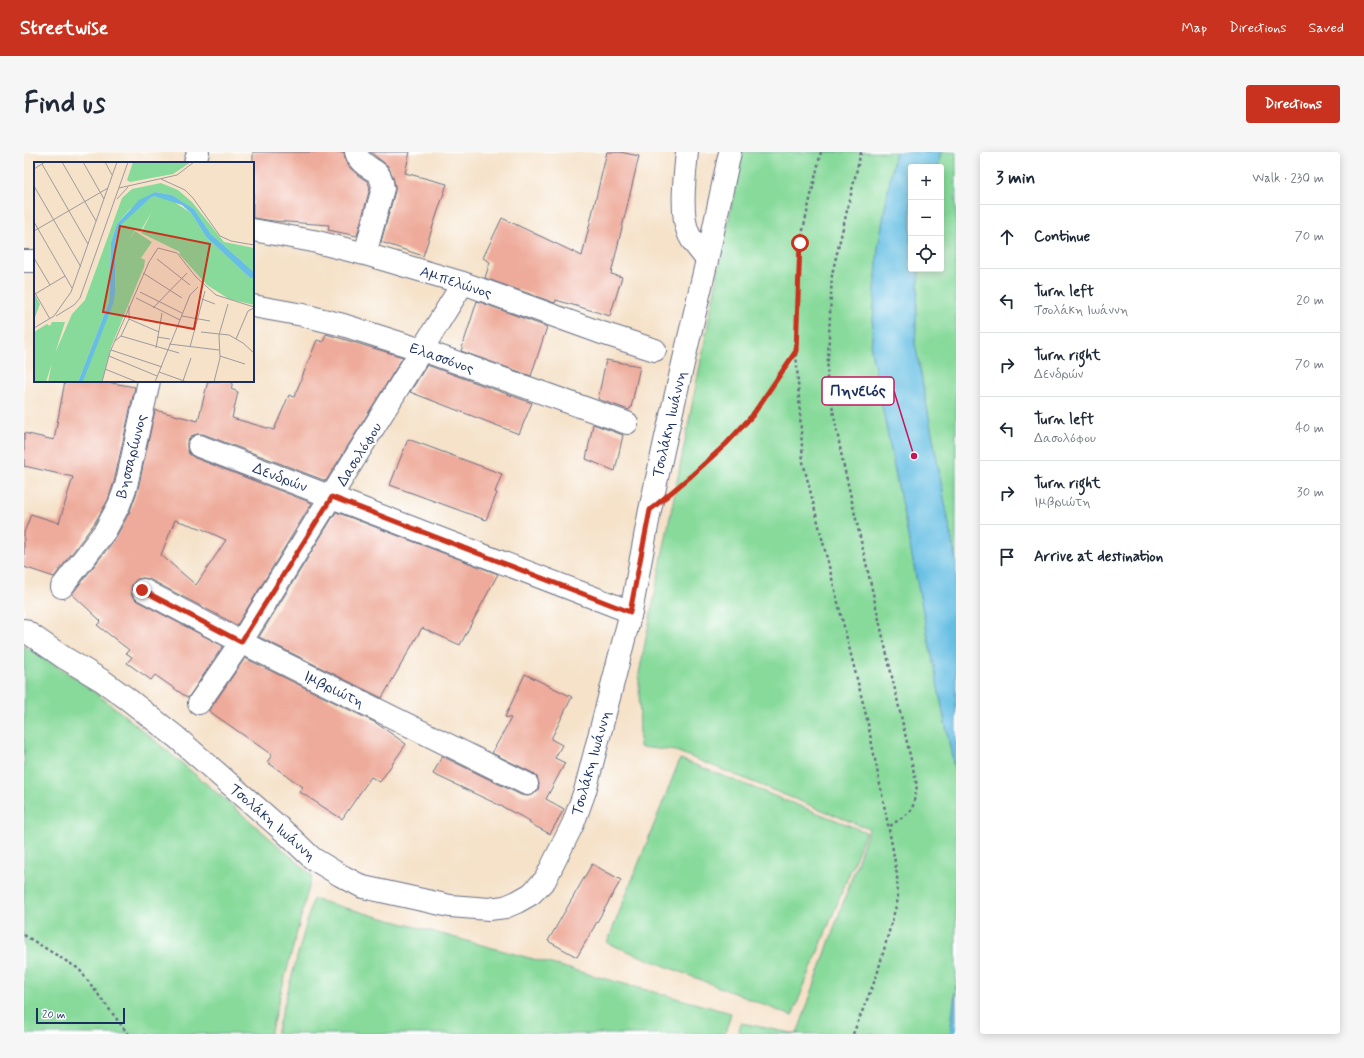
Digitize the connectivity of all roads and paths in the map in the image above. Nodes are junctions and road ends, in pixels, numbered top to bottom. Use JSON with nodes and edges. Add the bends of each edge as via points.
{"nodes":[{"id":1,"x":198,"y":152,"type":"edge"},
{"id":2,"x":356,"y":152,"type":"edge"},
{"id":3,"x":687,"y":152,"type":"edge"},
{"id":4,"x":730,"y":152,"type":"edge"},
{"id":5,"x":821,"y":152,"type":"edge"},
{"id":6,"x":861,"y":152,"type":"edge"},
{"id":7,"x":195,"y":162,"type":"edge"},
{"id":8,"x":254,"y":230,"type":"edge"},
{"id":9,"x":365,"y":254,"type":"junction"},
{"id":10,"x":707,"y":260,"type":"junction"},
{"id":11,"x":464,"y":283,"type":"junction"},
{"id":12,"x":254,"y":306,"type":"edge"},
{"id":13,"x":422,"y":350,"type":"junction"},
{"id":14,"x":655,"y":350,"type":"dead end"},
{"id":15,"x":796,"y":351,"type":"junction"},
{"id":16,"x":149,"y":382,"type":"edge"},
{"id":17,"x":627,"y":424,"type":"dead end"},
{"id":18,"x":199,"y":446,"type":"dead end"},
{"id":19,"x":332,"y":497,"type":"junction"},
{"id":20,"x":650,"y":510,"type":"junction"},
{"id":21,"x":62,"y":587,"type":"dead end"},
{"id":22,"x":142,"y":590,"type":"dead end"},
{"id":23,"x":630,"y":612,"type":"junction"},
{"id":24,"x":24,"y":630,"type":"edge"},
{"id":25,"x":241,"y":642,"type":"junction"},
{"id":26,"x":199,"y":703,"type":"dead end"},
{"id":27,"x":528,"y":784,"type":"dead end"},
{"id":28,"x":889,"y":826,"type":"junction"},
{"id":29,"x":24,"y":935,"type":"edge"},
{"id":30,"x":128,"y":1034,"type":"edge"},
{"id":31,"x":853,"y":1034,"type":"edge"}],
"edges":[{"from":1,"to":7,"type":"street"},
{"from":2,"to":9,"type":"street","via":[[361,161],[382,178],[383,188]]},
{"from":3,"to":10,"type":"street","via":[[684,220],[688,234]]},
{"from":4,"to":10,"type":"street","name":"Τσολάκη Ιωάννη"},
{"from":5,"to":15,"type":"path","via":[[800,243]]},
{"from":6,"to":28,"type":"path","via":[[832,274],[827,378],[842,458],[917,786],[912,810]]},
{"from":8,"to":9,"type":"street","name":"Αμπελώνος"},
{"from":9,"to":11,"type":"street","name":"Αμπελώνος"},
{"from":10,"to":20,"type":"street","name":"Τσολάκη Ιωάννη"},
{"from":11,"to":13,"type":"street","name":"Δασολόφου"},
{"from":11,"to":14,"type":"street","name":"Αμπελώνος"},
{"from":12,"to":13,"type":"street","name":"Ελασσόνος","via":[[343,325]]},
{"from":13,"to":17,"type":"street","name":"Ελασσόνος"},
{"from":13,"to":19,"type":"street","name":"Δασολόφου"},
{"from":15,"to":20,"type":"path","via":[[752,416],[726,444]]},
{"from":15,"to":28,"type":"path","via":[[803,462],[867,719]]},
{"from":16,"to":21,"type":"street","name":"Βησσαρίωνος","via":[[126,486],[119,504],[105,531]]},
{"from":18,"to":19,"type":"street","name":"Δενδρών"},
{"from":19,"to":23,"type":"street","name":"Δενδρών"},
{"from":19,"to":25,"type":"street","name":"Δασολόφου"},
{"from":20,"to":23,"type":"street","name":"Τσολάκη Ιωάννη"},
{"from":22,"to":25,"type":"street","name":"Ιμβριώτη"},
{"from":23,"to":24,"type":"street","name":"Τσολάκη Ιωάννη","via":[[585,791],[573,824],[545,880],[531,894],[517,902],[505,907],[488,909],[450,906],[363,887],[340,875],[312,858],[176,737],[129,700]]},
{"from":25,"to":26,"type":"street","name":"Δασολόφου"},
{"from":25,"to":27,"type":"street","name":"Ιμβριώτη"},
{"from":28,"to":31,"type":"path","via":[[898,899],[877,975]]},
{"from":29,"to":30,"type":"path","via":[[79,969]]}]}
